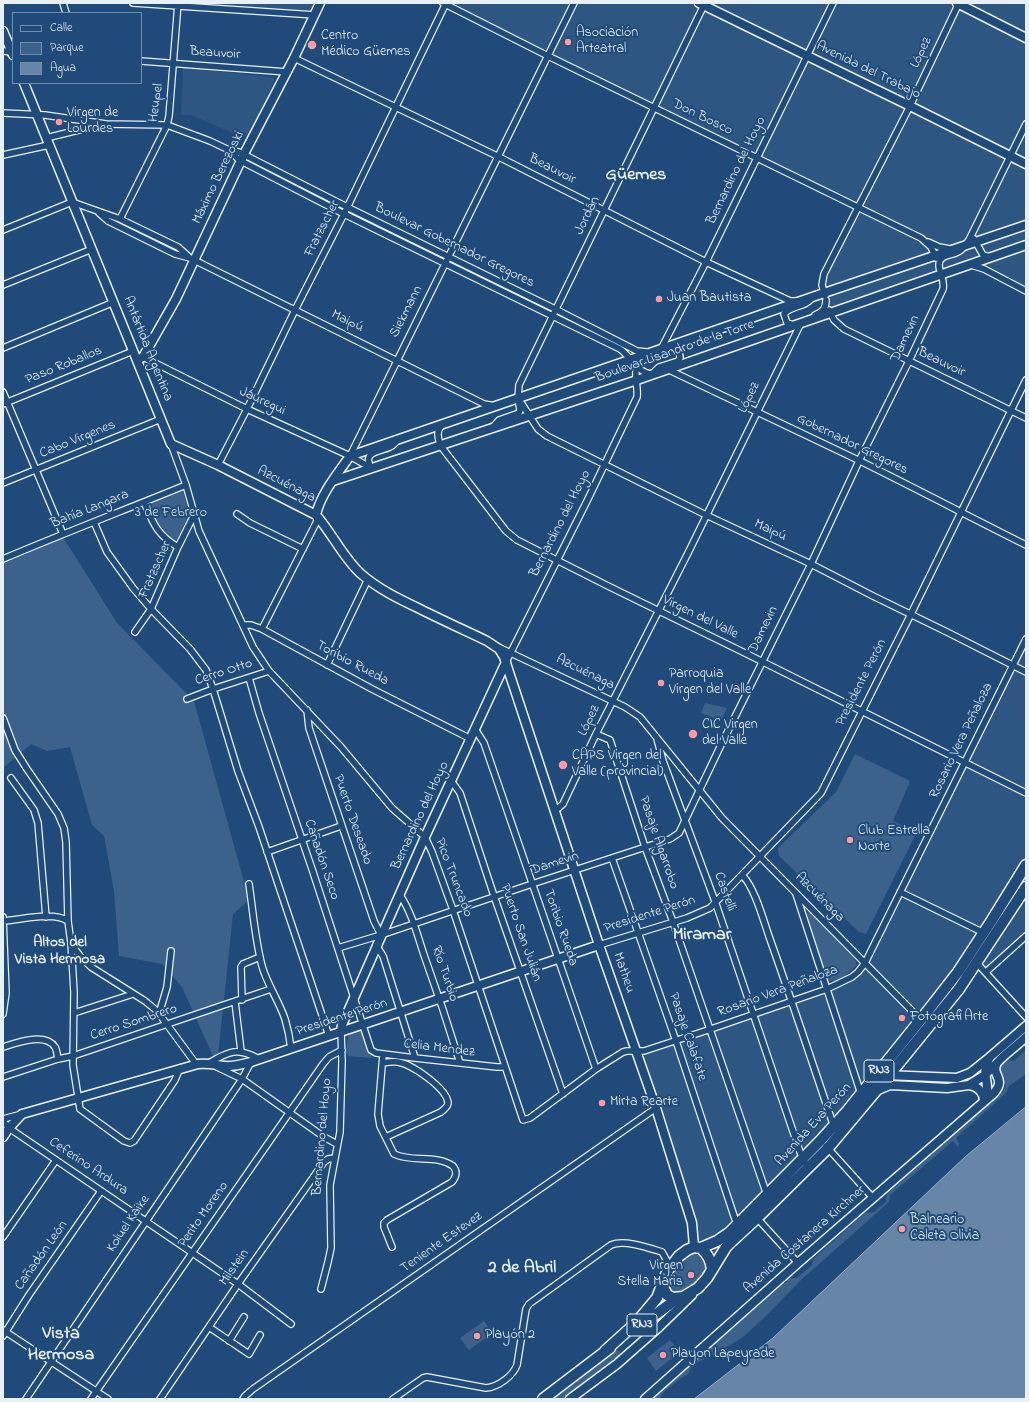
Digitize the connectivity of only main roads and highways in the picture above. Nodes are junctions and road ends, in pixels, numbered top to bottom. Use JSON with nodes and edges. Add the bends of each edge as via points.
{"nodes":[{"id":1,"x":1026,"y":865,"type":"edge"},
{"id":2,"x":1026,"y":887,"type":"edge"},
{"id":3,"x":897,"y":1048,"type":"junction"},
{"id":4,"x":886,"y":1079,"type":"junction"},
{"id":5,"x":867,"y":1092,"type":"junction"},
{"id":6,"x":824,"y":1145,"type":"junction"},
{"id":7,"x":805,"y":1164,"type":"junction"},
{"id":8,"x":698,"y":1248,"type":"junction"},
{"id":9,"x":712,"y":1270,"type":"junction"},
{"id":10,"x":663,"y":1282,"type":"junction"},
{"id":11,"x":678,"y":1298,"type":"junction"},
{"id":12,"x":605,"y":1351,"type":"junction"},
{"id":13,"x":543,"y":1399,"type":"edge"}],
"edges":[{"from":1,"to":3,"type":"highway","name":"Avenida Eva Perón","number":"RN3","via":[[958,972]]},
{"from":2,"to":4,"type":"highway","name":"Avenida Eva Perón","number":"RN3","via":[[959,989]]},
{"from":3,"to":4,"type":"highway","via":[[896,1057],[883,1072]]},
{"from":3,"to":5,"type":"highway","name":"Avenida Eva Perón","number":"RN3"},
{"from":4,"to":5,"type":"highway","name":"Avenida Eva Perón","number":"RN3"},
{"from":5,"to":6,"type":"highway","name":"Avenida Eva Perón","number":"RN3"},
{"from":5,"to":6,"type":"highway","name":"Avenida Eva Perón","number":"RN3","via":[[834,1127]]},
{"from":6,"to":7,"type":"highway","name":"Avenida Eva Perón","number":"RN3"},
{"from":7,"to":8,"type":"highway","name":"Avenida Eva Perón","number":"RN3","via":[[724,1237]]},
{"from":7,"to":9,"type":"highway","name":"Avenida Eva Perón","number":"RN3","via":[[758,1218],[726,1247]]},
{"from":8,"to":9,"type":"highway","via":[[709,1258]]},
{"from":8,"to":10,"type":"highway","name":"Avenida Eva Perón","number":"RN3","via":[[680,1256],[668,1270]]},
{"from":9,"to":11,"type":"highway","name":"Avenida Eva Perón","number":"RN3","via":[[698,1288]]},
{"from":10,"to":11,"type":"highway","number":"RN3","via":[[667,1295]]},
{"from":10,"to":12,"type":"highway","name":"Avenida Eva Perón","number":"RN3","via":[[657,1298],[637,1322]]},
{"from":11,"to":12,"type":"highway","name":"Avenida Eva Perón","number":"RN3"},
{"from":12,"to":13,"type":"highway","name":"Avenida Eva Perón","number":"RN3"}]}
